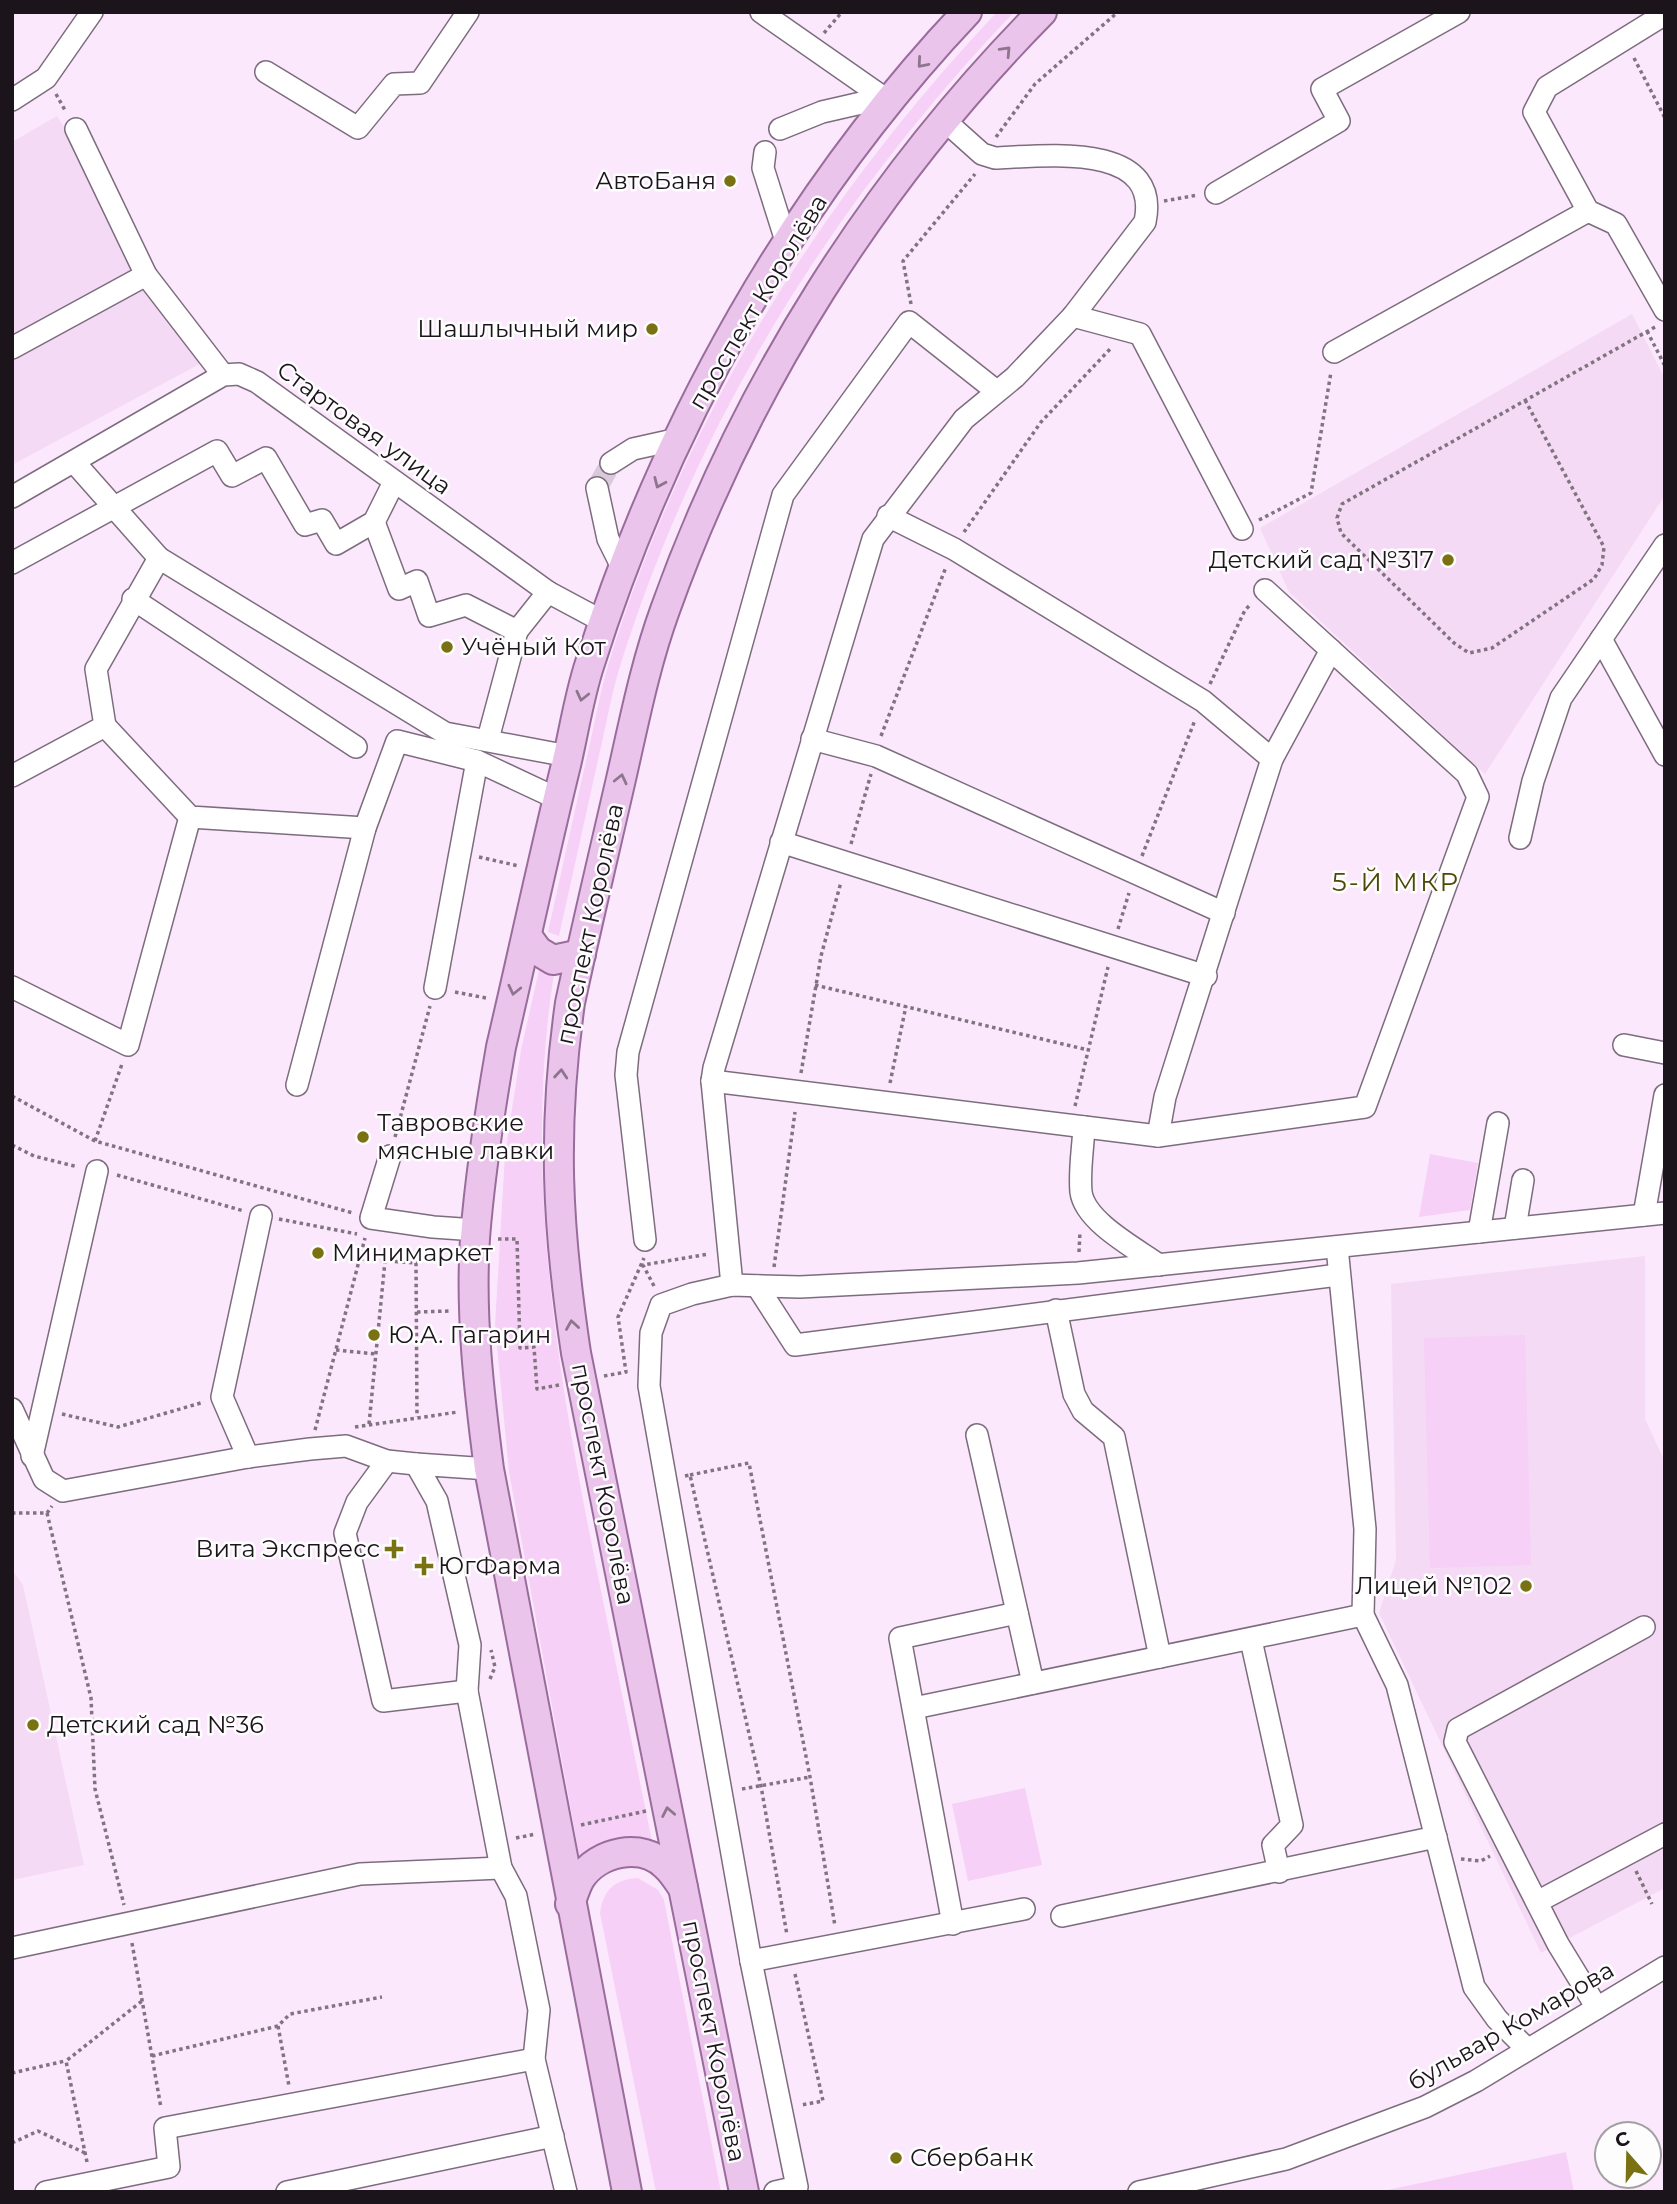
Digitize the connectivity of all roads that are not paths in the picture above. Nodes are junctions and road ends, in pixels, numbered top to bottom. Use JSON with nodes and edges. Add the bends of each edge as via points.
{"nodes":[{"id":1,"x":92,"y":12,"type":"edge"},
{"id":2,"x":468,"y":12,"type":"edge"},
{"id":3,"x":761,"y":12,"type":"edge"},
{"id":4,"x":967,"y":12,"type":"edge"},
{"id":5,"x":1042,"y":12,"type":"edge"},
{"id":6,"x":1459,"y":12,"type":"edge"},
{"id":7,"x":1665,"y":15,"type":"edge"},
{"id":8,"x":266,"y":72,"type":"dead end"},
{"id":9,"x":12,"y":100,"type":"edge"},
{"id":10,"x":886,"y":100,"type":"junction"},
{"id":11,"x":944,"y":120,"type":"junction"},
{"id":12,"x":76,"y":128,"type":"road end"},
{"id":13,"x":780,"y":129,"type":"dead end"},
{"id":14,"x":765,"y":152,"type":"dead end"},
{"id":15,"x":1216,"y":192,"type":"road end"},
{"id":16,"x":1588,"y":211,"type":"junction"},
{"id":17,"x":787,"y":244,"type":"junction"},
{"id":18,"x":146,"y":275,"type":"junction"},
{"id":19,"x":1665,"y":310,"type":"edge"},
{"id":20,"x":1073,"y":316,"type":"junction"},
{"id":21,"x":12,"y":348,"type":"edge"},
{"id":22,"x":1334,"y":352,"type":"road end"},
{"id":23,"x":223,"y":375,"type":"junction"},
{"id":24,"x":995,"y":390,"type":"junction"},
{"id":25,"x":678,"y":439,"type":"junction"},
{"id":26,"x":74,"y":462,"type":"junction"},
{"id":27,"x":611,"y":463,"type":"tunnel mouth"},
{"id":28,"x":394,"y":482,"type":"junction"},
{"id":29,"x":597,"y":488,"type":"tunnel mouth"},
{"id":30,"x":12,"y":497,"type":"edge"},
{"id":31,"x":114,"y":508,"type":"junction"},
{"id":32,"x":888,"y":516,"type":"junction"},
{"id":33,"x":373,"y":522,"type":"junction"},
{"id":34,"x":1242,"y":528,"type":"road end"},
{"id":35,"x":1665,"y":545,"type":"edge"},
{"id":36,"x":159,"y":558,"type":"junction"},
{"id":37,"x":12,"y":563,"type":"edge"},
{"id":38,"x":623,"y":569,"type":"junction"},
{"id":39,"x":1265,"y":590,"type":"road end"},
{"id":40,"x":548,"y":592,"type":"junction"},
{"id":41,"x":133,"y":599,"type":"junction"},
{"id":42,"x":604,"y":622,"type":"junction"},
{"id":43,"x":517,"y":631,"type":"junction"},
{"id":44,"x":1601,"y":639,"type":"junction"},
{"id":45,"x":1331,"y":650,"type":"junction"},
{"id":46,"x":105,"y":726,"type":"junction"},
{"id":47,"x":488,"y":739,"type":"junction"},
{"id":48,"x":812,"y":739,"type":"junction"},
{"id":49,"x":356,"y":747,"type":"dead end"},
{"id":50,"x":1665,"y":755,"type":"edge"},
{"id":51,"x":568,"y":756,"type":"junction"},
{"id":52,"x":1272,"y":759,"type":"junction"},
{"id":53,"x":477,"y":761,"type":"junction"},
{"id":54,"x":12,"y":776,"type":"edge"},
{"id":55,"x":558,"y":799,"type":"junction"},
{"id":56,"x":190,"y":817,"type":"junction"},
{"id":57,"x":365,"y":828,"type":"junction"},
{"id":58,"x":1520,"y":838,"type":"dead end"},
{"id":59,"x":781,"y":842,"type":"junction"},
{"id":60,"x":1224,"y":913,"type":"junction"},
{"id":61,"x":527,"y":936,"type":"junction"},
{"id":62,"x":581,"y":954,"type":"junction"},
{"id":63,"x":1206,"y":976,"type":"junction"},
{"id":64,"x":12,"y":987,"type":"edge"},
{"id":65,"x":435,"y":988,"type":"road end"},
{"id":66,"x":1624,"y":1045,"type":"dead end"},
{"id":67,"x":1665,"y":1052,"type":"edge"},
{"id":68,"x":712,"y":1082,"type":"junction"},
{"id":69,"x":297,"y":1085,"type":"dead end"},
{"id":70,"x":1665,"y":1095,"type":"edge"},
{"id":71,"x":1498,"y":1123,"type":"dead end"},
{"id":72,"x":1077,"y":1126,"type":"junction"},
{"id":73,"x":1158,"y":1136,"type":"junction"},
{"id":74,"x":390,"y":1156,"type":"road end"},
{"id":75,"x":97,"y":1171,"type":"road end"},
{"id":76,"x":1523,"y":1180,"type":"dead end"},
{"id":77,"x":1654,"y":1214,"type":"edge"},
{"id":78,"x":261,"y":1216,"type":"road end"},
{"id":79,"x":1515,"y":1228,"type":"junction"},
{"id":80,"x":476,"y":1230,"type":"junction"},
{"id":81,"x":1479,"y":1232,"type":"junction"},
{"id":82,"x":645,"y":1240,"type":"dead end"},
{"id":83,"x":1337,"y":1247,"type":"junction"},
{"id":84,"x":1159,"y":1265,"type":"junction"},
{"id":85,"x":1338,"y":1275,"type":"junction"},
{"id":86,"x":732,"y":1285,"type":"junction"},
{"id":87,"x":757,"y":1286,"type":"junction"},
{"id":88,"x":1056,"y":1310,"type":"junction"},
{"id":89,"x":12,"y":1409,"type":"edge"},
{"id":90,"x":977,"y":1435,"type":"dead end"},
{"id":91,"x":32,"y":1456,"type":"junction"},
{"id":92,"x":248,"y":1457,"type":"junction"},
{"id":93,"x":387,"y":1461,"type":"junction"},
{"id":94,"x":416,"y":1464,"type":"junction"},
{"id":95,"x":489,"y":1469,"type":"junction"},
{"id":96,"x":1017,"y":1613,"type":"junction"},
{"id":97,"x":1363,"y":1615,"type":"junction"},
{"id":98,"x":1644,"y":1627,"type":"dead end"},
{"id":99,"x":1251,"y":1640,"type":"junction"},
{"id":100,"x":1160,"y":1657,"type":"junction"},
{"id":101,"x":1033,"y":1683,"type":"junction"},
{"id":102,"x":476,"y":1690,"type":"junction"},
{"id":103,"x":914,"y":1708,"type":"junction"},
{"id":104,"x":1665,"y":1834,"type":"edge"},
{"id":105,"x":1438,"y":1847,"type":"junction"},
{"id":106,"x":501,"y":1868,"type":"junction"},
{"id":107,"x":1279,"y":1872,"type":"junction"},
{"id":108,"x":683,"y":1888,"type":"junction"},
{"id":109,"x":1537,"y":1902,"type":"junction"},
{"id":110,"x":570,"y":1904,"type":"junction"},
{"id":111,"x":1024,"y":1909,"type":"dead end"},
{"id":112,"x":1062,"y":1916,"type":"dead end"},
{"id":113,"x":953,"y":1924,"type":"junction"},
{"id":114,"x":12,"y":1948,"type":"edge"},
{"id":115,"x":751,"y":1961,"type":"junction"},
{"id":116,"x":1665,"y":1967,"type":"edge"},
{"id":117,"x":1597,"y":2008,"type":"junction"},
{"id":118,"x":1527,"y":2049,"type":"junction"},
{"id":119,"x":534,"y":2059,"type":"junction"},
{"id":120,"x":552,"y":2136,"type":"junction"},
{"id":121,"x":46,"y":2192,"type":"edge"},
{"id":122,"x":287,"y":2192,"type":"edge"},
{"id":123,"x":566,"y":2192,"type":"edge"},
{"id":124,"x":627,"y":2192,"type":"edge"},
{"id":125,"x":744,"y":2192,"type":"edge"},
{"id":126,"x":775,"y":2192,"type":"edge"},
{"id":127,"x":1139,"y":2192,"type":"edge"}],
"edges":[{"from":1,"to":9,"type":"street","via":[[46,78]]},
{"from":2,"to":8,"type":"street","via":[[420,83],[394,84],[358,128]]},
{"from":3,"to":10,"type":"street"},
{"from":4,"to":10,"type":"main road","name":"проспект Королёва","one_way":true},
{"from":11,"to":5,"type":"main road","name":"проспект Королёва","one_way":true},
{"from":6,"to":15,"type":"street","via":[[1322,89],[1339,121]]},
{"from":7,"to":16,"type":"street","via":[[1547,87],[1534,112]]},
{"from":10,"to":13,"type":"street","via":[[822,112]]},
{"from":10,"to":17,"type":"main road","name":"проспект Королёва"},
{"from":11,"to":20,"type":"street","via":[[982,154],[995,158],[1086,156],[1118,166],[1138,180],[1149,203],[1144,222]]},
{"from":62,"to":11,"type":"main road","name":"проспект Королёва","one_way":true,"via":[[642,685],[695,532],[750,413],[814,301],[859,232]]},
{"from":12,"to":18,"type":"street"},
{"from":14,"to":17,"type":"street","via":[[763,168]]},
{"from":16,"to":19,"type":"street","via":[[1616,224]]},
{"from":16,"to":22,"type":"street"},
{"from":17,"to":25,"type":"main road","name":"проспект Королёва","via":[[737,326]]},
{"from":18,"to":21,"type":"street"},
{"from":18,"to":23,"type":"street"},
{"from":20,"to":24,"type":"street","via":[[1014,377]]},
{"from":20,"to":34,"type":"street","via":[[1140,334]]},
{"from":23,"to":26,"type":"street"},
{"from":23,"to":28,"type":"street","name":"Стартовая улица","via":[[239,374],[257,382]]},
{"from":24,"to":32,"type":"street","via":[[964,419]]},
{"from":24,"to":82,"type":"street","via":[[909,322],[783,495],[628,1052],[626,1075]]},
{"from":25,"to":27,"type":"street","via":[[634,449]]},
{"from":25,"to":38,"type":"main road","name":"проспект Королёва","one_way":true},
{"from":26,"to":30,"type":"street"},
{"from":26,"to":31,"type":"street"},
{"from":28,"to":33,"type":"street"},
{"from":28,"to":40,"type":"street","name":"Стартовая улица"},
{"from":29,"to":38,"type":"street","via":[[608,539]]},
{"from":31,"to":33,"type":"street","via":[[217,451],[232,475],[266,458],[305,525],[322,520],[336,544]]},
{"from":31,"to":36,"type":"street"},
{"from":31,"to":37,"type":"street"},
{"from":32,"to":48,"type":"street","via":[[864,565]]},
{"from":32,"to":52,"type":"street","via":[[954,549],[1203,701]]},
{"from":33,"to":43,"type":"street","via":[[399,589],[417,581],[429,615],[466,605]]},
{"from":35,"to":44,"type":"street"},
{"from":36,"to":41,"type":"street"},
{"from":36,"to":47,"type":"street","via":[[445,733]]},
{"from":38,"to":42,"type":"main road","name":"проспект Королёва"},
{"from":39,"to":45,"type":"street"},
{"from":40,"to":42,"type":"street","name":"Стартовая улица"},
{"from":40,"to":43,"type":"street"},
{"from":41,"to":46,"type":"street","via":[[96,669]]},
{"from":41,"to":49,"type":"street"},
{"from":42,"to":51,"type":"main road","name":"проспект Королёва","one_way":true},
{"from":43,"to":47,"type":"street"},
{"from":44,"to":50,"type":"street"},
{"from":44,"to":58,"type":"street","via":[[1561,698],[1532,781]]},
{"from":45,"to":52,"type":"street"},
{"from":45,"to":73,"type":"street","via":[[1467,774],[1478,797],[1365,1107]]},
{"from":46,"to":54,"type":"street"},
{"from":46,"to":56,"type":"street"},
{"from":47,"to":51,"type":"street"},
{"from":48,"to":59,"type":"street"},
{"from":48,"to":60,"type":"street","via":[[876,757]]},
{"from":51,"to":55,"type":"main road","name":"проспект Королёва"},
{"from":52,"to":60,"type":"street"},
{"from":53,"to":55,"type":"street"},
{"from":53,"to":57,"type":"street","via":[[397,741]]},
{"from":53,"to":65,"type":"street"},
{"from":55,"to":61,"type":"main road","name":"проспект Королёва"},
{"from":56,"to":57,"type":"street"},
{"from":56,"to":64,"type":"street","via":[[128,1045]]},
{"from":57,"to":69,"type":"street"},
{"from":59,"to":63,"type":"street"},
{"from":59,"to":68,"type":"street"},
{"from":60,"to":63,"type":"street"},
{"from":61,"to":62,"type":"main road","via":[[538,951],[553,960]]},
{"from":61,"to":80,"type":"main road","name":"проспект Королёва","one_way":true,"via":[[491,1102]]},
{"from":108,"to":62,"type":"main road","name":"проспект Королёва","one_way":true,"via":[[576,1353],[562,1254],[559,1103],[570,1003]]},
{"from":63,"to":73,"type":"street","via":[[1166,1097]]},
{"from":66,"to":67,"type":"street"},
{"from":68,"to":72,"type":"street"},
{"from":68,"to":86,"type":"street"},
{"from":70,"to":77,"type":"street"},
{"from":71,"to":81,"type":"street"},
{"from":72,"to":73,"type":"street"},
{"from":72,"to":84,"type":"street","via":[[1081,1194],[1091,1213]]},
{"from":74,"to":80,"type":"street","via":[[371,1218]]},
{"from":75,"to":91,"type":"street"},
{"from":76,"to":79,"type":"street"},
{"from":77,"to":79,"type":"street"},
{"from":78,"to":92,"type":"street","via":[[222,1397]]},
{"from":79,"to":81,"type":"street"},
{"from":80,"to":95,"type":"main road","name":"проспект Королёва","via":[[475,1325]]},
{"from":81,"to":83,"type":"street"},
{"from":83,"to":84,"type":"street"},
{"from":83,"to":85,"type":"street"},
{"from":84,"to":87,"type":"street","via":[[1078,1273]]},
{"from":85,"to":88,"type":"street"},
{"from":85,"to":97,"type":"street","via":[[1364,1529]]},
{"from":86,"to":87,"type":"street"},
{"from":86,"to":115,"type":"street","via":[[661,1305],[651,1333],[649,1386]]},
{"from":87,"to":88,"type":"street","via":[[795,1345]]},
{"from":88,"to":100,"type":"street","via":[[1074,1394],[1083,1411],[1114,1437]]},
{"from":89,"to":91,"type":"street"},
{"from":90,"to":96,"type":"street"},
{"from":91,"to":92,"type":"street","via":[[44,1479],[63,1491]]},
{"from":92,"to":93,"type":"street","via":[[312,1441],[346,1446]]},
{"from":93,"to":94,"type":"street"},
{"from":93,"to":102,"type":"street","via":[[357,1502],[345,1533],[383,1701]]},
{"from":94,"to":95,"type":"street"},
{"from":94,"to":102,"type":"street","via":[[437,1501]]},
{"from":95,"to":110,"type":"main road","name":"проспект Королёва"},
{"from":96,"to":101,"type":"street"},
{"from":96,"to":103,"type":"street","via":[[900,1638]]},
{"from":97,"to":99,"type":"street"},
{"from":97,"to":105,"type":"street","via":[[1397,1685]]},
{"from":98,"to":109,"type":"street","via":[[1458,1729],[1455,1742]]},
{"from":99,"to":100,"type":"street"},
{"from":99,"to":107,"type":"street","via":[[1292,1825],[1273,1845]]},
{"from":100,"to":101,"type":"street"},
{"from":101,"to":103,"type":"street"},
{"from":102,"to":106,"type":"street"},
{"from":103,"to":113,"type":"street"},
{"from":104,"to":109,"type":"street"},
{"from":105,"to":107,"type":"street"},
{"from":105,"to":118,"type":"street","via":[[1475,1987],[1497,2019]]},
{"from":106,"to":114,"type":"street","via":[[360,1874]]},
{"from":106,"to":119,"type":"street","via":[[516,1896],[539,2010]]},
{"from":107,"to":112,"type":"street"},
{"from":108,"to":110,"type":"main road","via":[[666,1865],[646,1854],[621,1852],[597,1862],[580,1879]]},
{"from":108,"to":125,"type":"main road","name":"проспект Королёва"},
{"from":109,"to":117,"type":"street"},
{"from":110,"to":124,"type":"main road","name":"проспект Королёва"},
{"from":111,"to":113,"type":"street"},
{"from":113,"to":115,"type":"street"},
{"from":115,"to":126,"type":"street","via":[[797,2187]]},
{"from":116,"to":117,"type":"street","name":"бульвар Комарова"},
{"from":117,"to":118,"type":"street","name":"бульвар Комарова"},
{"from":118,"to":127,"type":"street","name":"бульвар Комарова","via":[[1425,2107],[1361,2133],[1286,2159]]},
{"from":119,"to":120,"type":"street"},
{"from":119,"to":121,"type":"street","via":[[165,2127],[169,2166]]},
{"from":120,"to":122,"type":"street"},
{"from":120,"to":123,"type":"street"}]}
